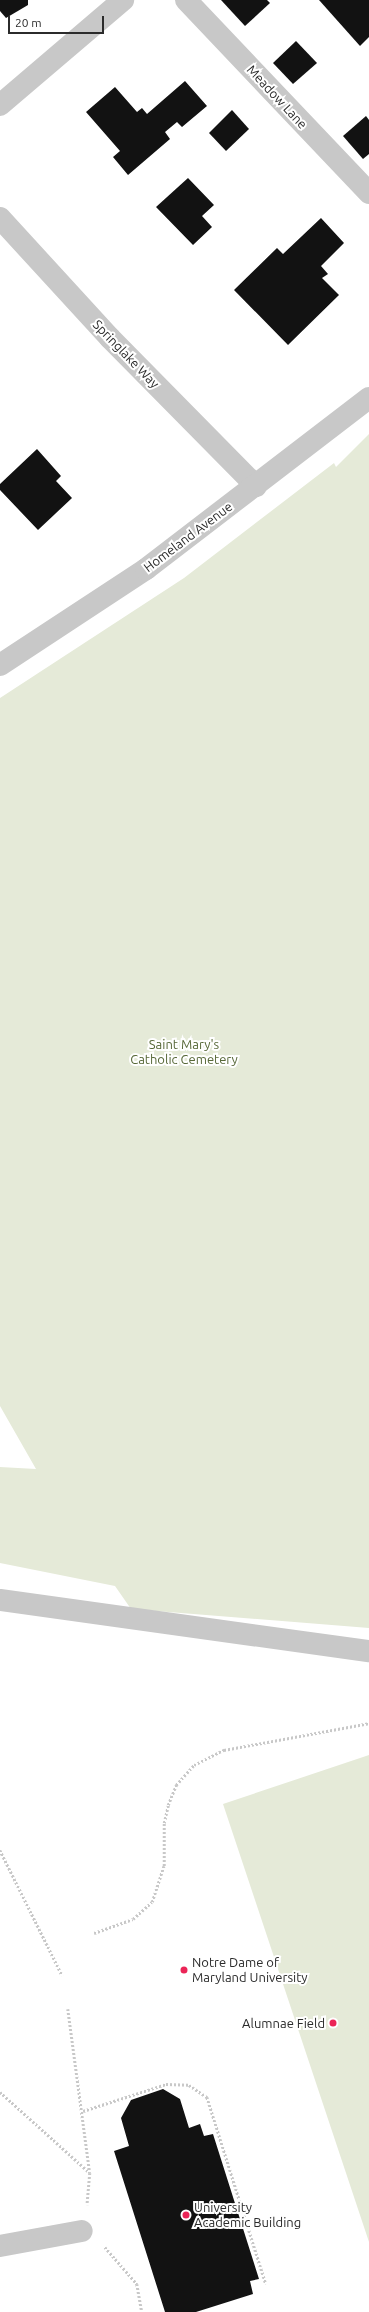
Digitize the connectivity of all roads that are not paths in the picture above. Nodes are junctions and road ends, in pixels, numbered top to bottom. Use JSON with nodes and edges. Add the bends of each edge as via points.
{"nodes":[{"id":1,"x":123,"y":0,"type":"edge"},
{"id":2,"x":186,"y":0,"type":"edge"},
{"id":3,"x":0,"y":105,"type":"edge"},
{"id":4,"x":369,"y":193,"type":"edge"},
{"id":5,"x":0,"y":218,"type":"edge"},
{"id":6,"x":369,"y":398,"type":"edge"},
{"id":7,"x":256,"y":486,"type":"junction"},
{"id":8,"x":4,"y":656,"type":"edge"},
{"id":9,"x":0,"y":1600,"type":"edge"},
{"id":10,"x":369,"y":1651,"type":"edge"},
{"id":11,"x":82,"y":2231,"type":"road end"},
{"id":12,"x":0,"y":2246,"type":"edge"}],
"edges":[{"from":1,"to":3,"type":"street"},
{"from":2,"to":4,"type":"street","name":"Meadow Lane"},
{"from":5,"to":7,"type":"street","name":"Springlake Way","via":[[110,338]]},
{"from":6,"to":7,"type":"street","name":"Homeland Avenue"},
{"from":7,"to":8,"type":"street","name":"Homeland Avenue","via":[[146,569]]},
{"from":9,"to":10,"type":"street"},
{"from":11,"to":12,"type":"street"}]}
